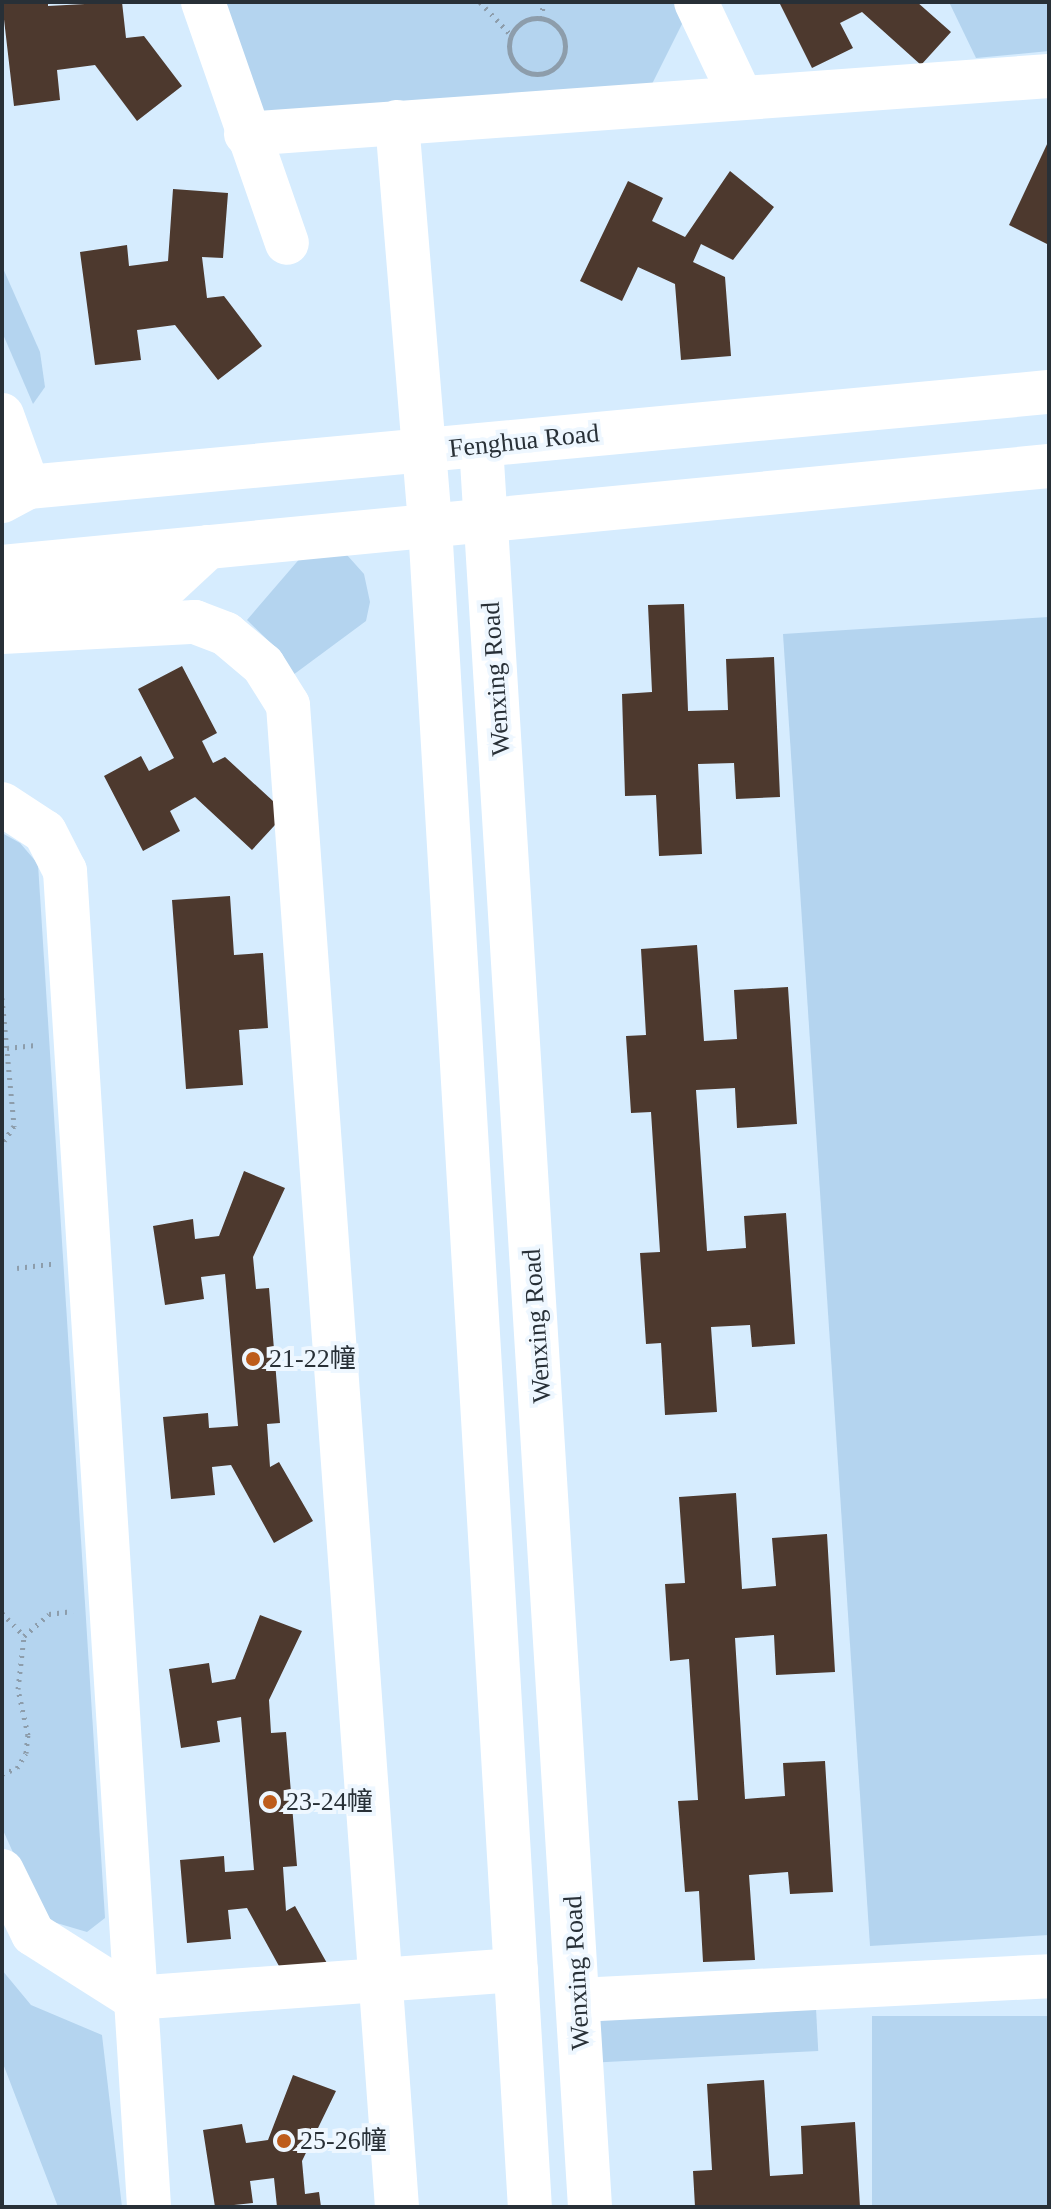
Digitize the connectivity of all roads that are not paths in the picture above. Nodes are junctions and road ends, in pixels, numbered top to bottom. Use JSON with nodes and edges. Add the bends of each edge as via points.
{"nodes":[{"id":1,"x":203,"y":2,"type":"edge"},
{"id":2,"x":696,"y":2,"type":"edge"},
{"id":3,"x":1049,"y":76,"type":"edge"},
{"id":4,"x":741,"y":97,"type":"junction"},
{"id":5,"x":397,"y":122,"type":"junction"},
{"id":6,"x":246,"y":134,"type":"junction"},
{"id":7,"x":287,"y":243,"type":"dead end"},
{"id":8,"x":1049,"y":392,"type":"edge"},
{"id":9,"x":2,"y":415,"type":"edge"},
{"id":10,"x":481,"y":445,"type":"junction"},
{"id":11,"x":423,"y":451,"type":"junction"},
{"id":12,"x":1049,"y":466,"type":"edge"},
{"id":13,"x":15,"y":494,"type":"edge"},
{"id":14,"x":486,"y":520,"type":"junction"},
{"id":15,"x":430,"y":526,"type":"junction"},
{"id":16,"x":208,"y":547,"type":"junction"},
{"id":17,"x":2,"y":567,"type":"edge"},
{"id":18,"x":2,"y":600,"type":"edge"},
{"id":19,"x":2,"y":632,"type":"edge"},
{"id":20,"x":2,"y":804,"type":"edge"},
{"id":21,"x":2,"y":1871,"type":"edge"},
{"id":22,"x":516,"y":1970,"type":"junction"},
{"id":23,"x":1049,"y":1976,"type":"edge"},
{"id":24,"x":380,"y":1979,"type":"junction"},
{"id":25,"x":134,"y":1998,"type":"junction"},
{"id":26,"x":579,"y":2000,"type":"junction"},
{"id":27,"x":149,"y":2207,"type":"edge"},
{"id":28,"x":397,"y":2207,"type":"edge"},
{"id":29,"x":530,"y":2207,"type":"edge"},
{"id":30,"x":590,"y":2207,"type":"edge"}],
"edges":[{"from":1,"to":6,"type":"street"},
{"from":2,"to":4,"type":"street"},
{"from":3,"to":4,"type":"street"},
{"from":4,"to":5,"type":"street"},
{"from":5,"to":6,"type":"street"},
{"from":5,"to":11,"type":"street"},
{"from":6,"to":7,"type":"street"},
{"from":8,"to":10,"type":"street","name":"Fenghua Road"},
{"from":9,"to":13,"type":"street"},
{"from":10,"to":11,"type":"street","name":"Fenghua Road"},
{"from":10,"to":14,"type":"street","name":"Wenxing Road"},
{"from":11,"to":13,"type":"street","name":"Fenghua Road"},
{"from":11,"to":15,"type":"street"},
{"from":12,"to":14,"type":"street"},
{"from":14,"to":15,"type":"street"},
{"from":14,"to":26,"type":"street","name":"Wenxing Road"},
{"from":15,"to":16,"type":"street"},
{"from":15,"to":22,"type":"street"},
{"from":16,"to":17,"type":"street"},
{"from":16,"to":18,"type":"street","via":[[164,588]]},
{"from":19,"to":24,"type":"street","via":[[195,622],[226,634],[263,665],[288,705]]},
{"from":20,"to":25,"type":"street","via":[[45,832],[65,871]]},
{"from":21,"to":25,"type":"street","via":[[33,1934]]},
{"from":22,"to":24,"type":"street"},
{"from":22,"to":29,"type":"street"},
{"from":23,"to":26,"type":"street"},
{"from":24,"to":25,"type":"street"},
{"from":24,"to":28,"type":"street"},
{"from":25,"to":27,"type":"street"},
{"from":26,"to":30,"type":"street","name":"Wenxing Road"}]}
